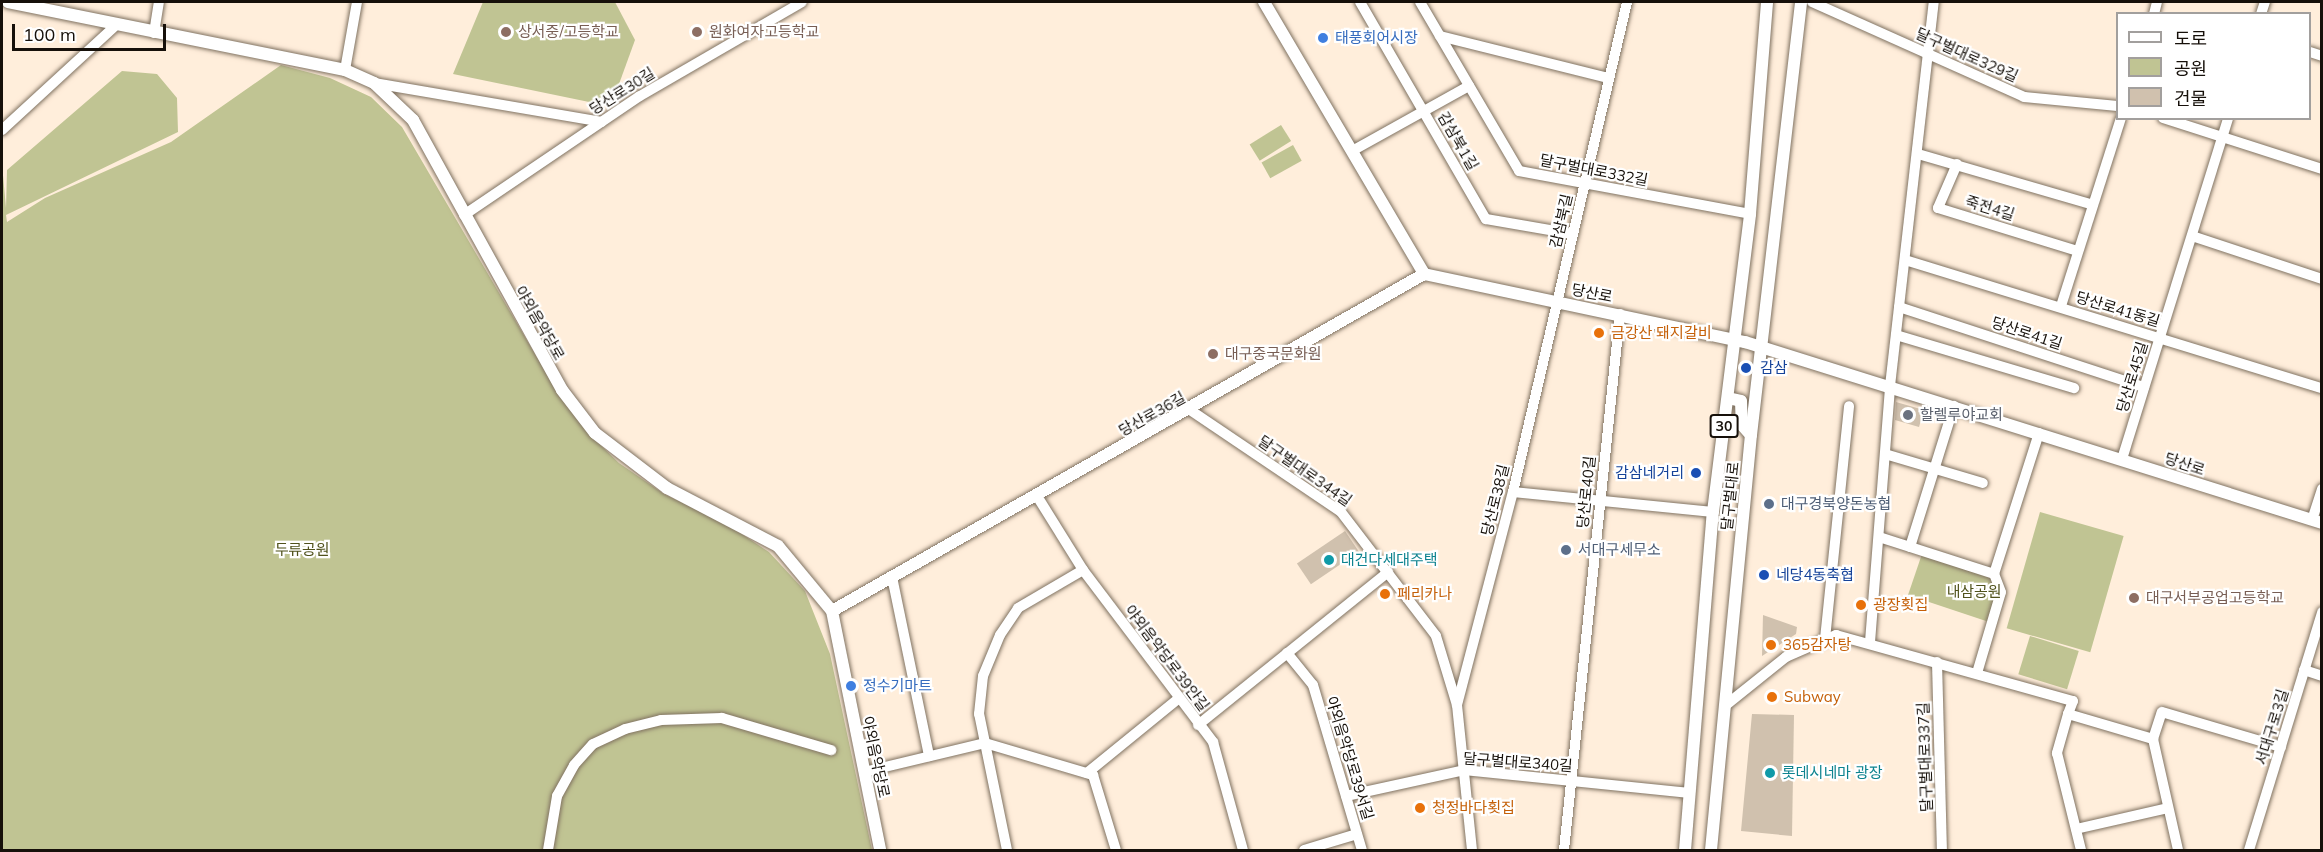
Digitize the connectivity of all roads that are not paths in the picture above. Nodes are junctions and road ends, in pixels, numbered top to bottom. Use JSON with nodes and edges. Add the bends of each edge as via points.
{"nodes":[{"id":1,"x":8,"y":2,"type":"edge"},
{"id":2,"x":159,"y":2,"type":"edge"},
{"id":3,"x":357,"y":2,"type":"edge"},
{"id":4,"x":802,"y":2,"type":"edge"},
{"id":5,"x":1264,"y":2,"type":"edge"},
{"id":6,"x":1360,"y":2,"type":"edge"},
{"id":7,"x":1419,"y":2,"type":"edge"},
{"id":8,"x":1627,"y":2,"type":"edge"},
{"id":9,"x":1767,"y":2,"type":"edge"},
{"id":10,"x":1801,"y":2,"type":"edge"},
{"id":11,"x":1812,"y":2,"type":"edge"},
{"id":12,"x":1934,"y":2,"type":"edge"},
{"id":13,"x":114,"y":27,"type":"junction"},
{"id":14,"x":154,"y":33,"type":"junction"},
{"id":15,"x":1440,"y":36,"type":"junction"},
{"id":16,"x":1928,"y":55,"type":"junction"},
{"id":17,"x":345,"y":70,"type":"junction"},
{"id":18,"x":1609,"y":78,"type":"junction"},
{"id":19,"x":374,"y":83,"type":"junction"},
{"id":20,"x":1469,"y":87,"type":"junction"},
{"id":21,"x":2116,"y":106,"type":"edge"},
{"id":22,"x":1424,"y":112,"type":"junction"},
{"id":23,"x":2120,"y":120,"type":"edge"},
{"id":24,"x":2169,"y":120,"type":"edge"},
{"id":25,"x":2227,"y":120,"type":"edge"},
{"id":26,"x":602,"y":122,"type":"junction"},
{"id":27,"x":2,"y":130,"type":"edge"},
{"id":28,"x":2222,"y":137,"type":"junction"},
{"id":29,"x":1352,"y":151,"type":"junction"},
{"id":30,"x":1918,"y":154,"type":"junction"},
{"id":31,"x":1957,"y":164,"type":"junction"},
{"id":32,"x":2322,"y":169,"type":"edge"},
{"id":33,"x":1585,"y":183,"type":"junction"},
{"id":34,"x":2093,"y":205,"type":"junction"},
{"id":35,"x":1750,"y":214,"type":"junction"},
{"id":36,"x":464,"y":215,"type":"junction"},
{"id":37,"x":1573,"y":234,"type":"junction"},
{"id":38,"x":2192,"y":236,"type":"junction"},
{"id":39,"x":2078,"y":251,"type":"junction"},
{"id":40,"x":1905,"y":260,"type":"junction"},
{"id":41,"x":1424,"y":274,"type":"junction"},
{"id":42,"x":2322,"y":279,"type":"edge"},
{"id":43,"x":1557,"y":302,"type":"junction"},
{"id":44,"x":2061,"y":306,"type":"junction"},
{"id":45,"x":1899,"y":307,"type":"junction"},
{"id":46,"x":1620,"y":314,"type":"junction"},
{"id":47,"x":1896,"y":335,"type":"junction"},
{"id":48,"x":2160,"y":337,"type":"junction"},
{"id":49,"x":1735,"y":340,"type":"junction"},
{"id":50,"x":1763,"y":347,"type":"junction"},
{"id":51,"x":1890,"y":386,"type":"junction"},
{"id":52,"x":2074,"y":387,"type":"dead end"},
{"id":53,"x":2144,"y":387,"type":"junction"},
{"id":54,"x":2322,"y":388,"type":"edge"},
{"id":55,"x":1728,"y":398,"type":"junction"},
{"id":56,"x":1849,"y":406,"type":"dead end"},
{"id":57,"x":1954,"y":406,"type":"junction"},
{"id":58,"x":1190,"y":410,"type":"junction"},
{"id":59,"x":2039,"y":433,"type":"junction"},
{"id":60,"x":1751,"y":435,"type":"junction"},
{"id":61,"x":1885,"y":454,"type":"junction"},
{"id":62,"x":2122,"y":459,"type":"junction"},
{"id":63,"x":1935,"y":469,"type":"junction"},
{"id":64,"x":1983,"y":483,"type":"dead end"},
{"id":65,"x":2322,"y":489,"type":"edge"},
{"id":66,"x":1513,"y":492,"type":"junction"},
{"id":67,"x":1037,"y":496,"type":"junction"},
{"id":68,"x":1600,"y":501,"type":"junction"},
{"id":69,"x":1713,"y":512,"type":"junction"},
{"id":70,"x":2317,"y":521,"type":"edge"},
{"id":71,"x":1879,"y":537,"type":"junction"},
{"id":72,"x":1910,"y":547,"type":"junction"},
{"id":73,"x":1083,"y":570,"type":"junction"},
{"id":74,"x":1388,"y":572,"type":"junction"},
{"id":75,"x":1994,"y":574,"type":"junction"},
{"id":76,"x":892,"y":577,"type":"junction"},
{"id":77,"x":832,"y":611,"type":"junction"},
{"id":78,"x":2322,"y":612,"type":"edge"},
{"id":79,"x":1825,"y":639,"type":"junction"},
{"id":80,"x":1870,"y":642,"type":"junction"},
{"id":81,"x":1287,"y":653,"type":"junction"},
{"id":82,"x":1937,"y":662,"type":"junction"},
{"id":83,"x":2304,"y":670,"type":"junction"},
{"id":84,"x":1977,"y":673,"type":"junction"},
{"id":85,"x":2322,"y":676,"type":"edge"},
{"id":86,"x":1178,"y":699,"type":"junction"},
{"id":87,"x":1457,"y":705,"type":"junction"},
{"id":88,"x":1726,"y":705,"type":"junction"},
{"id":89,"x":2068,"y":714,"type":"junction"},
{"id":90,"x":1198,"y":725,"type":"junction"},
{"id":91,"x":2153,"y":739,"type":"junction"},
{"id":92,"x":985,"y":743,"type":"junction"},
{"id":93,"x":2281,"y":747,"type":"junction"},
{"id":94,"x":831,"y":750,"type":"dead end"},
{"id":95,"x":929,"y":756,"type":"junction"},
{"id":96,"x":1464,"y":770,"type":"junction"},
{"id":97,"x":864,"y":772,"type":"junction"},
{"id":98,"x":1087,"y":773,"type":"junction"},
{"id":99,"x":1571,"y":781,"type":"junction"},
{"id":100,"x":1690,"y":793,"type":"junction"},
{"id":101,"x":1346,"y":796,"type":"junction"},
{"id":102,"x":2168,"y":808,"type":"junction"},
{"id":103,"x":2076,"y":830,"type":"junction"},
{"id":104,"x":1357,"y":834,"type":"junction"},
{"id":105,"x":548,"y":850,"type":"edge"},
{"id":106,"x":880,"y":850,"type":"edge"},
{"id":107,"x":1007,"y":850,"type":"edge"},
{"id":108,"x":1116,"y":850,"type":"edge"},
{"id":109,"x":1243,"y":850,"type":"edge"},
{"id":110,"x":1304,"y":850,"type":"edge"},
{"id":111,"x":1362,"y":850,"type":"edge"},
{"id":112,"x":1472,"y":850,"type":"edge"},
{"id":113,"x":1564,"y":850,"type":"edge"},
{"id":114,"x":1685,"y":850,"type":"edge"},
{"id":115,"x":1712,"y":850,"type":"edge"},
{"id":116,"x":1942,"y":850,"type":"edge"},
{"id":117,"x":2081,"y":850,"type":"edge"},
{"id":118,"x":2178,"y":850,"type":"edge"},
{"id":119,"x":2249,"y":850,"type":"edge"}],
"edges":[{"from":1,"to":13,"type":"main road","name":"야외음악당로"},
{"from":2,"to":14,"type":"street"},
{"from":3,"to":17,"type":"street"},
{"from":4,"to":26,"type":"street","name":"당산로30길"},
{"from":5,"to":29,"type":"main road"},
{"from":6,"to":22,"type":"street","name":"감삼북1길"},
{"from":7,"to":15,"type":"street","name":"달구벌대로332길"},
{"from":8,"to":18,"type":"street","name":"감삼북길"},
{"from":9,"to":35,"type":"main road","name":"달구벌대로","number":"30"},
{"from":10,"to":50,"type":"main road","name":"달구벌대로","number":"30"},
{"from":11,"to":16,"type":"street","name":"달구벌대로329길"},
{"from":12,"to":16,"type":"street"},
{"from":13,"to":14,"type":"main road","name":"야외음악당로"},
{"from":13,"to":27,"type":"street"},
{"from":14,"to":17,"type":"main road","name":"야외음악당로"},
{"from":15,"to":18,"type":"street"},
{"from":15,"to":20,"type":"street","name":"달구벌대로332길"},
{"from":16,"to":21,"type":"street","name":"달구벌대로329길","via":[[2024,97]]},
{"from":16,"to":30,"type":"street"},
{"from":17,"to":19,"type":"main road","name":"야외음악당로"},
{"from":18,"to":33,"type":"street","name":"감삼북길"},
{"from":19,"to":26,"type":"street"},
{"from":19,"to":36,"type":"main road","name":"야외음악당로","via":[[412,120]]},
{"from":20,"to":22,"type":"street"},
{"from":20,"to":33,"type":"street","name":"달구벌대로332길","via":[[1519,171]]},
{"from":22,"to":29,"type":"street"},
{"from":22,"to":37,"type":"street","name":"감삼북1길","via":[[1486,219]]},
{"from":23,"to":34,"type":"street"},
{"from":24,"to":28,"type":"street"},
{"from":25,"to":28,"type":"street","name":"당산로45길"},
{"from":26,"to":36,"type":"street","name":"당산로30길"},
{"from":28,"to":32,"type":"street"},
{"from":28,"to":38,"type":"street","name":"당산로45길"},
{"from":29,"to":41,"type":"main road"},
{"from":30,"to":31,"type":"street"},
{"from":30,"to":40,"type":"street"},
{"from":31,"to":34,"type":"street"},
{"from":31,"to":39,"type":"street","name":"죽전4길","via":[[1938,208]]},
{"from":33,"to":35,"type":"street","name":"달구벌대로332길"},
{"from":33,"to":37,"type":"street","name":"감삼북길"},
{"from":34,"to":39,"type":"street"},
{"from":35,"to":49,"type":"main road","name":"달구벌대로","number":"30"},
{"from":36,"to":77,"type":"main road","name":"야외음악당로","via":[[562,390],[595,433],[667,488],[778,546]]},
{"from":37,"to":43,"type":"street","name":"감삼북길"},
{"from":38,"to":42,"type":"street"},
{"from":38,"to":48,"type":"street","name":"당산로45길"},
{"from":39,"to":44,"type":"street"},
{"from":40,"to":44,"type":"street","name":"당산로41동길"},
{"from":40,"to":45,"type":"street"},
{"from":41,"to":43,"type":"main road","name":"당산로"},
{"from":41,"to":58,"type":"main road","name":"당산로36길"},
{"from":43,"to":46,"type":"main road","name":"당산로"},
{"from":43,"to":66,"type":"street","name":"당산로38길"},
{"from":44,"to":48,"type":"street","name":"당산로41동길"},
{"from":45,"to":47,"type":"street"},
{"from":45,"to":53,"type":"street","name":"당산로41길"},
{"from":46,"to":49,"type":"main road","name":"당산로"},
{"from":46,"to":68,"type":"street","name":"당산로40길"},
{"from":47,"to":51,"type":"street"},
{"from":47,"to":52,"type":"street"},
{"from":48,"to":53,"type":"street","name":"당산로45길"},
{"from":48,"to":54,"type":"street","name":"당산로41동길"},
{"from":49,"to":50,"type":"main road","name":"당산로"},
{"from":49,"to":55,"type":"main road","name":"달구벌대로","number":"30"},
{"from":50,"to":51,"type":"main road","name":"당산로"},
{"from":50,"to":60,"type":"main road","name":"달구벌대로","number":"30"},
{"from":51,"to":57,"type":"main road","name":"당산로"},
{"from":51,"to":61,"type":"street"},
{"from":53,"to":62,"type":"street","name":"당산로45길"},
{"from":55,"to":60,"type":"main road","via":[[1741,401],[1742,425]]},
{"from":55,"to":69,"type":"main road","name":"달구벌대로","number":"30"},
{"from":56,"to":79,"type":"street"},
{"from":57,"to":59,"type":"main road","name":"당산로"},
{"from":57,"to":63,"type":"street"},
{"from":58,"to":67,"type":"main road","name":"당산로36길"},
{"from":58,"to":74,"type":"street","name":"달구벌대로344길","via":[[1341,512]]},
{"from":59,"to":62,"type":"main road","name":"당산로"},
{"from":59,"to":75,"type":"street"},
{"from":60,"to":88,"type":"main road","name":"달구벌대로","number":"30"},
{"from":61,"to":63,"type":"street"},
{"from":61,"to":71,"type":"street"},
{"from":62,"to":70,"type":"main road","name":"당산로"},
{"from":63,"to":64,"type":"street"},
{"from":63,"to":72,"type":"street"},
{"from":65,"to":70,"type":"street"},
{"from":66,"to":68,"type":"street"},
{"from":66,"to":87,"type":"street","name":"당산로38길"},
{"from":67,"to":73,"type":"street","name":"야외음악당로39안길"},
{"from":67,"to":76,"type":"main road","name":"당산로36길"},
{"from":68,"to":69,"type":"street"},
{"from":68,"to":99,"type":"street","name":"당산로40길"},
{"from":69,"to":100,"type":"main road","name":"달구벌대로","number":"30"},
{"from":71,"to":72,"type":"street"},
{"from":71,"to":80,"type":"street"},
{"from":72,"to":75,"type":"street"},
{"from":73,"to":86,"type":"street","name":"야외음악당로39안길"},
{"from":73,"to":92,"type":"street","via":[[1018,608],[1000,634],[983,676],[979,714]]},
{"from":74,"to":81,"type":"street"},
{"from":74,"to":87,"type":"street","name":"달구벌대로344길","via":[[1436,636]]},
{"from":75,"to":84,"type":"street","via":[[2001,592]]},
{"from":76,"to":77,"type":"main road","name":"당산로36길"},
{"from":76,"to":95,"type":"street"},
{"from":77,"to":97,"type":"main road","name":"야외음악당로"},
{"from":78,"to":83,"type":"street","name":"서대구로3길"},
{"from":79,"to":80,"type":"street","via":[[1836,635]]},
{"from":79,"to":88,"type":"street","via":[[1786,657]]},
{"from":80,"to":82,"type":"street"},
{"from":81,"to":90,"type":"street"},
{"from":81,"to":101,"type":"street","name":"야외음악당로39서길","via":[[1313,685]]},
{"from":82,"to":84,"type":"street"},
{"from":82,"to":116,"type":"street","name":"달구벌대로337길"},
{"from":83,"to":85,"type":"street"},
{"from":83,"to":93,"type":"street","name":"서대구로3길"},
{"from":84,"to":89,"type":"street","via":[[2073,701]]},
{"from":86,"to":90,"type":"street","name":"야외음악당로39안길"},
{"from":86,"to":98,"type":"street"},
{"from":87,"to":96,"type":"street","name":"달구벌대로344길"},
{"from":88,"to":115,"type":"main road","name":"달구벌대로","number":"30"},
{"from":89,"to":91,"type":"street"},
{"from":89,"to":103,"type":"street","via":[[2057,753]]},
{"from":90,"to":109,"type":"street","name":"야외음악당로39안길","via":[[1213,742]]},
{"from":91,"to":93,"type":"street","via":[[2162,712]]},
{"from":91,"to":102,"type":"street"},
{"from":92,"to":95,"type":"street"},
{"from":92,"to":98,"type":"street"},
{"from":92,"to":107,"type":"street"},
{"from":93,"to":119,"type":"street","name":"서대구로3길"},
{"from":94,"to":105,"type":"street","via":[[722,718],[661,720],[625,729],[592,744],[574,765],[557,796]]},
{"from":95,"to":97,"type":"street"},
{"from":96,"to":99,"type":"street","name":"달구벌대로340길"},
{"from":96,"to":101,"type":"street","name":"달구벌대로340길"},
{"from":96,"to":112,"type":"street","name":"달구벌대로344길"},
{"from":97,"to":106,"type":"main road","name":"야외음악당로"},
{"from":98,"to":108,"type":"street","via":[[1093,775]]},
{"from":99,"to":100,"type":"street","name":"달구벌대로340길"},
{"from":99,"to":113,"type":"street","name":"당산로40길"},
{"from":100,"to":114,"type":"main road","name":"달구벌대로","number":"30"},
{"from":101,"to":104,"type":"street","name":"야외음악당로39서길"},
{"from":102,"to":103,"type":"street"},
{"from":102,"to":118,"type":"street"},
{"from":103,"to":117,"type":"street"},
{"from":104,"to":110,"type":"street"},
{"from":104,"to":111,"type":"street","name":"야외음악당로39서길"}]}
